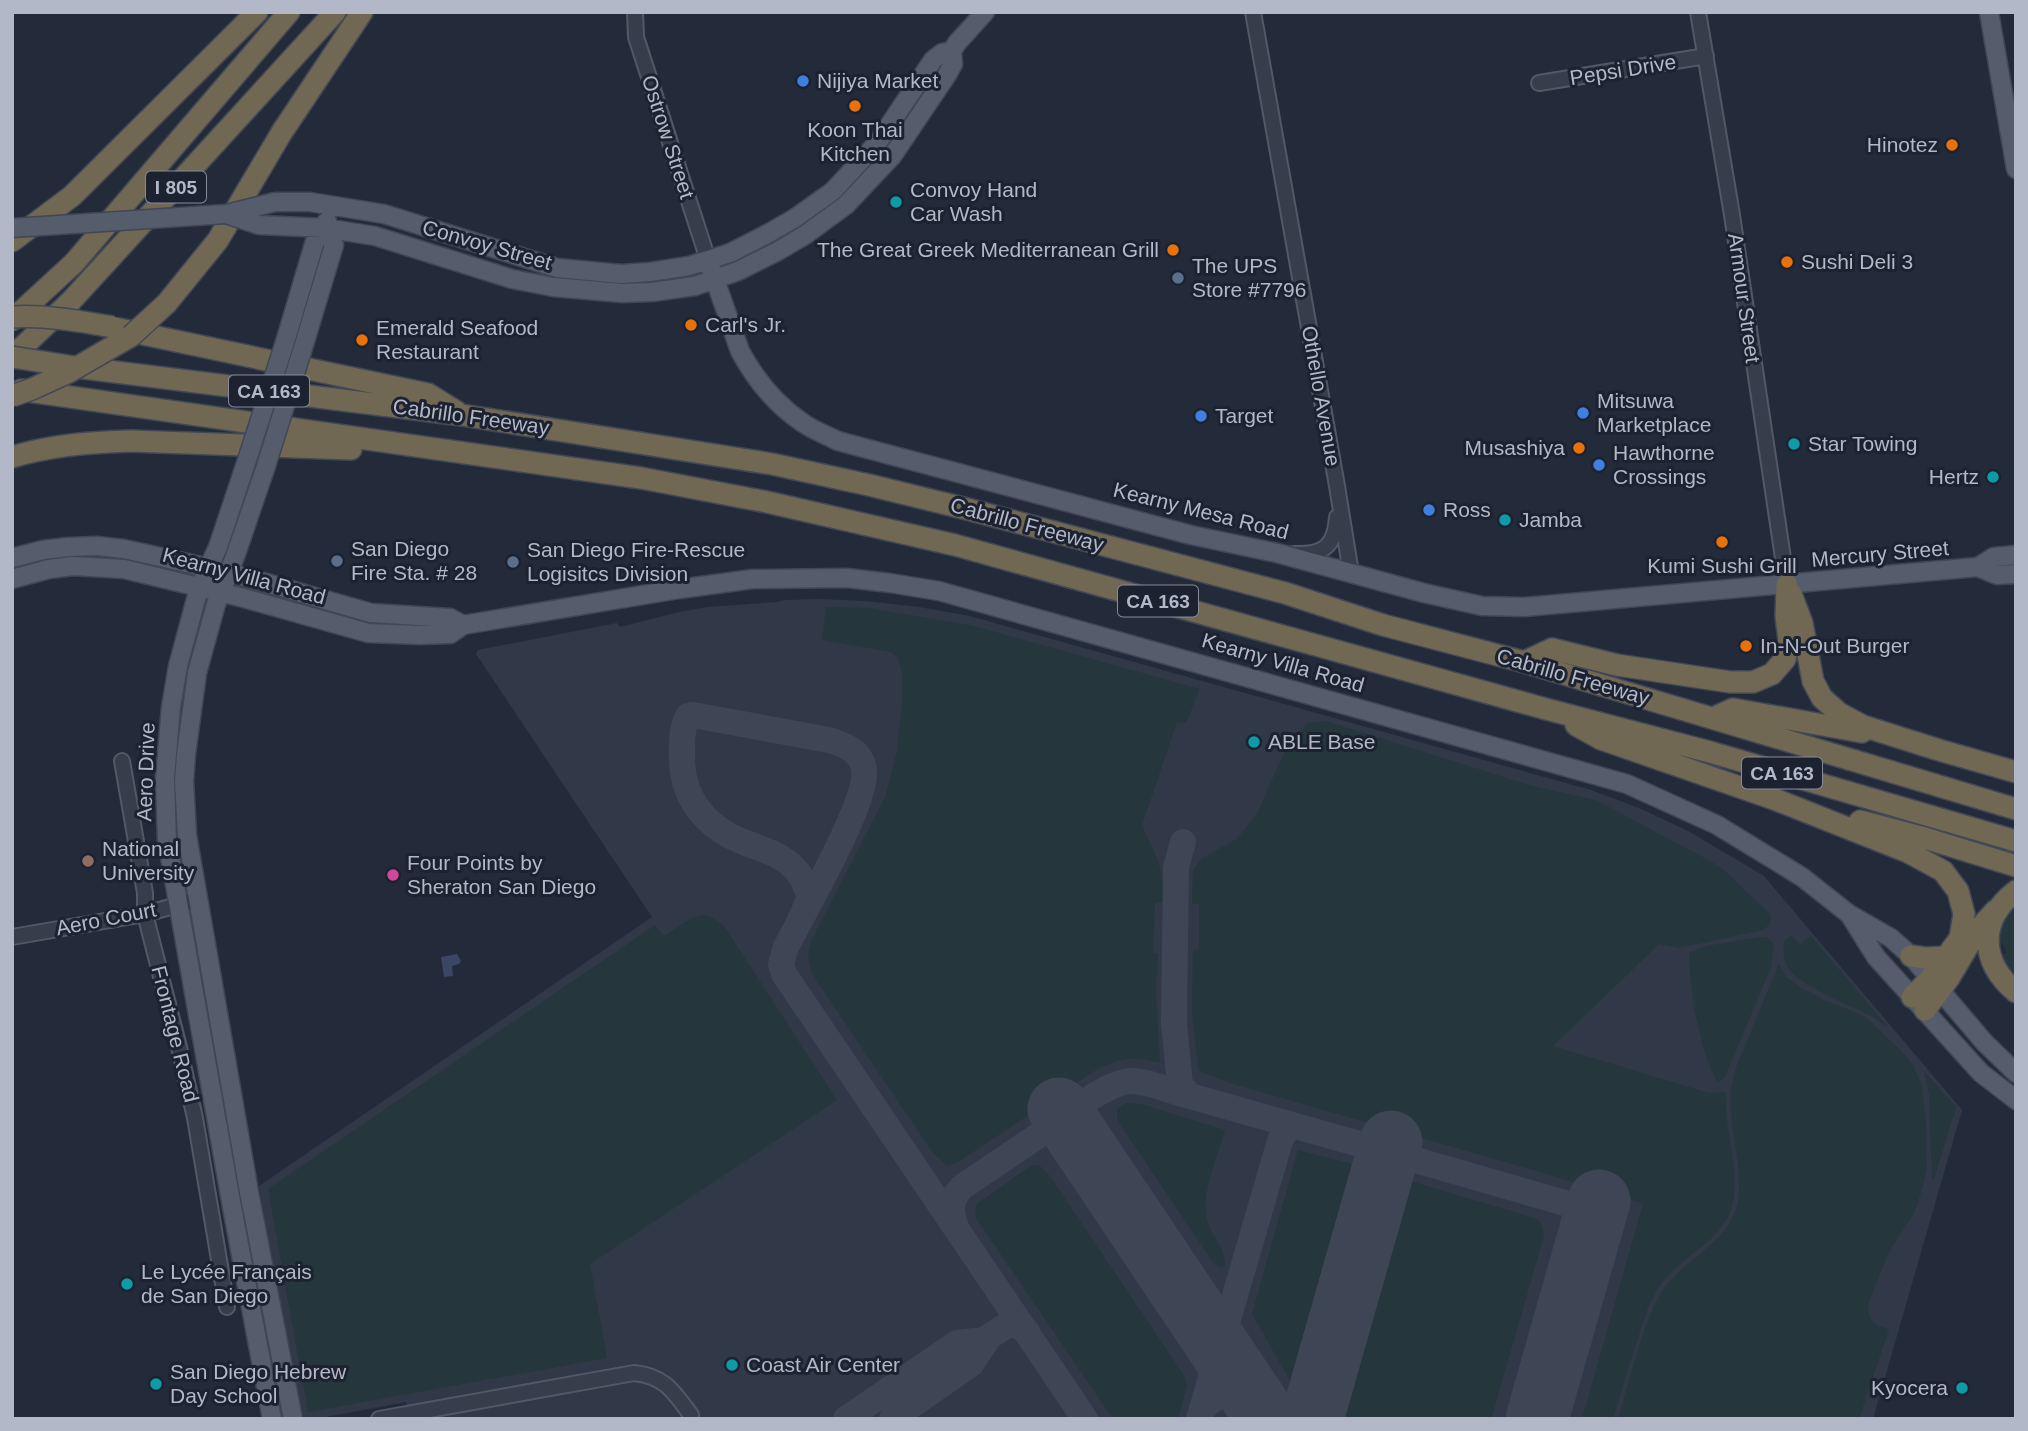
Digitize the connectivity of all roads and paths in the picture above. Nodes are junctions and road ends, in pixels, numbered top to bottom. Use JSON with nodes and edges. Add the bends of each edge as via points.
{"nodes":[{"id":1,"x":257,"y":12,"type":"edge"},
{"id":2,"x":289,"y":12,"type":"edge"},
{"id":3,"x":335,"y":12,"type":"edge"},
{"id":4,"x":362,"y":12,"type":"edge"},
{"id":5,"x":635,"y":12,"type":"edge"},
{"id":6,"x":985,"y":12,"type":"edge"},
{"id":7,"x":1252,"y":12,"type":"edge"},
{"id":8,"x":1698,"y":12,"type":"edge"},
{"id":9,"x":1989,"y":12,"type":"edge"},
{"id":10,"x":952,"y":51,"type":"junction"},
{"id":11,"x":1706,"y":56,"type":"junction"},
{"id":12,"x":1539,"y":83,"type":"dead end"},
{"id":13,"x":2016,"y":169,"type":"edge"},
{"id":14,"x":332,"y":205,"type":"junction"},
{"id":15,"x":226,"y":214,"type":"junction"},
{"id":16,"x":12,"y":228,"type":"edge"},
{"id":17,"x":325,"y":228,"type":"junction"},
{"id":18,"x":12,"y":241,"type":"edge"},
{"id":19,"x":708,"y":260,"type":"junction"},
{"id":20,"x":714,"y":279,"type":"junction"},
{"id":21,"x":12,"y":318,"type":"edge"},
{"id":22,"x":12,"y":357,"type":"edge"},
{"id":23,"x":19,"y":392,"type":"edge"},
{"id":24,"x":462,"y":415,"type":"junction"},
{"id":25,"x":392,"y":443,"type":"junction"},
{"id":26,"x":12,"y":457,"type":"edge"},
{"id":27,"x":1338,"y":491,"type":"junction"},
{"id":28,"x":1277,"y":553,"type":"junction"},
{"id":29,"x":2016,"y":555,"type":"edge"},
{"id":30,"x":12,"y":558,"type":"edge"},
{"id":31,"x":1978,"y":567,"type":"junction"},
{"id":32,"x":208,"y":568,"type":"junction"},
{"id":33,"x":228,"y":572,"type":"junction"},
{"id":34,"x":1350,"y":573,"type":"junction"},
{"id":35,"x":2016,"y":574,"type":"edge"},
{"id":36,"x":12,"y":579,"type":"edge"},
{"id":37,"x":1787,"y":585,"type":"junction"},
{"id":38,"x":199,"y":588,"type":"junction"},
{"id":39,"x":220,"y":592,"type":"junction"},
{"id":40,"x":463,"y":625,"type":"junction"},
{"id":41,"x":1524,"y":662,"type":"junction"},
{"id":42,"x":1546,"y":709,"type":"junction"},
{"id":43,"x":1713,"y":718,"type":"junction"},
{"id":44,"x":1939,"y":750,"type":"junction"},
{"id":45,"x":122,"y":761,"type":"dead end"},
{"id":46,"x":2016,"y":772,"type":"edge"},
{"id":47,"x":1774,"y":799,"type":"junction"},
{"id":48,"x":2016,"y":809,"type":"edge"},
{"id":49,"x":2016,"y":841,"type":"edge"},
{"id":50,"x":2016,"y":866,"type":"edge"},
{"id":51,"x":2016,"y":891,"type":"edge"},
{"id":52,"x":199,"y":899,"type":"junction"},
{"id":53,"x":180,"y":904,"type":"junction"},
{"id":54,"x":1995,"y":911,"type":"junction"},
{"id":55,"x":145,"y":914,"type":"junction"},
{"id":56,"x":1849,"y":914,"type":"junction"},
{"id":57,"x":12,"y":937,"type":"edge"},
{"id":58,"x":1911,"y":956,"type":"junction"},
{"id":59,"x":1946,"y":957,"type":"junction"},
{"id":60,"x":1935,"y":984,"type":"junction"},
{"id":61,"x":2016,"y":992,"type":"edge"},
{"id":62,"x":1919,"y":1004,"type":"junction"},
{"id":63,"x":2016,"y":1073,"type":"edge"},
{"id":64,"x":2016,"y":1100,"type":"edge"},
{"id":65,"x":227,"y":1307,"type":"dead end"},
{"id":66,"x":691,"y":1415,"type":"dead end"},
{"id":67,"x":402,"y":1417,"type":"edge"},
{"id":68,"x":272,"y":1419,"type":"edge"},
{"id":69,"x":293,"y":1419,"type":"edge"},
{"id":70,"x":379,"y":1419,"type":"edge"}],
"edges":[{"from":1,"to":18,"type":"highway","via":[[72,196]]},
{"from":2,"to":21,"type":"highway","number":"I 805","via":[[74,263]]},
{"from":3,"to":22,"type":"highway","number":"I 805","via":[[71,301]]},
{"from":4,"to":23,"type":"highway","bridge":true,"via":[[282,131],[218,240],[167,303],[131,336],[69,372]]},
{"from":5,"to":19,"type":"street","name":"Ostrow Street","via":[[636,37]]},
{"from":6,"to":10,"type":"main road","name":"Convoy Street"},
{"from":7,"to":27,"type":"street","name":"Othello Avenue"},
{"from":8,"to":11,"type":"street","name":"Armour Street"},
{"from":9,"to":13,"type":"main road"},
{"from":10,"to":19,"type":"main road","name":"Convoy Street","via":[[933,60],[878,142],[833,191],[769,233]]},
{"from":10,"to":20,"type":"main road","name":"Convoy Street","via":[[953,64],[947,75],[893,155],[846,205],[779,250]]},
{"from":11,"to":12,"type":"street","name":"Pepsi Drive"},
{"from":11,"to":37,"type":"street","name":"Armour Street"},
{"from":14,"to":15,"type":"main road","name":"Convoy Street","bridge":true,"via":[[275,202]]},
{"from":14,"to":17,"type":"main road","name":"Aero Drive"},
{"from":14,"to":19,"type":"main road","name":"Convoy Street","via":[[384,214],[557,268],[640,273]]},
{"from":15,"to":16,"type":"main road","bridge":true},
{"from":15,"to":17,"type":"main road","name":"Convoy Street","bridge":true,"via":[[259,225]]},
{"from":17,"to":20,"type":"main road","name":"Convoy Street","via":[[375,236],[512,279],[553,287],[652,292]]},
{"from":17,"to":32,"type":"main road","name":"Aero Drive","bridge":true,"via":[[315,241]]},
{"from":17,"to":33,"type":"main road","name":"Aero Drive","bridge":true,"via":[[334,245]]},
{"from":19,"to":20,"type":"main road","name":"Kearny Mesa Road"},
{"from":20,"to":28,"type":"main road","name":"Kearny Mesa Road","via":[[747,365],[767,392],[803,424],[838,441]]},
{"from":21,"to":24,"type":"highway","bridge":true,"via":[[33,316],[113,327],[428,394]]},
{"from":22,"to":24,"type":"highway","name":"Cabrillo Freeway","number":"CA 163","bridge":true},
{"from":23,"to":25,"type":"highway","name":"Cabrillo Freeway","number":"CA 163"},
{"from":24,"to":41,"type":"highway","name":"Cabrillo Freeway","number":"CA 163","via":[[772,464],[869,485],[1285,593],[1383,625]]},
{"from":25,"to":26,"type":"highway","via":[[354,450],[99,441]]},
{"from":25,"to":42,"type":"highway","name":"Cabrillo Freeway","number":"CA 163","via":[[640,478],[928,539]]},
{"from":27,"to":28,"type":"street","via":[[1334,537],[1328,545],[1310,555]]},
{"from":27,"to":34,"type":"street","name":"Othello Avenue"},
{"from":28,"to":34,"type":"main road","name":"Kearny Mesa Road"},
{"from":29,"to":31,"type":"main road","name":"Mercury Street","via":[[1994,556]]},
{"from":30,"to":32,"type":"main road","name":"Kearny Villa Road","via":[[43,550],[97,547]]},
{"from":31,"to":35,"type":"main road","name":"Mercury Street","via":[[1997,575]]},
{"from":31,"to":37,"type":"main road","name":"Mercury Street"},
{"from":32,"to":33,"type":"main road","name":"Kearny Villa Road"},
{"from":32,"to":38,"type":"main road","name":"Aero Drive"},
{"from":33,"to":39,"type":"main road","name":"Aero Drive"},
{"from":33,"to":40,"type":"main road","name":"Kearny Villa Road","via":[[371,612],[450,618]]},
{"from":34,"to":37,"type":"main road","name":"Kearny Mesa Road","via":[[1471,603],[1507,607]]},
{"from":36,"to":38,"type":"main road","name":"Kearny Villa Road","via":[[49,569],[96,566]]},
{"from":37,"to":41,"type":"highway","via":[[1785,659],[1772,674],[1753,682],[1617,665],[1552,649]]},
{"from":37,"to":44,"type":"highway","via":[[1802,623],[1813,681],[1822,698],[1854,722]]},
{"from":38,"to":39,"type":"main road","name":"Kearny Villa Road"},
{"from":38,"to":53,"type":"main road","name":"Aero Drive","via":[[178,666],[164,778],[167,840]]},
{"from":39,"to":40,"type":"main road","name":"Kearny Villa Road","via":[[368,633],[450,634]]},
{"from":39,"to":52,"type":"main road","name":"Aero Drive","via":[[197,673],[184,781],[187,835]]},
{"from":40,"to":56,"type":"main road","name":"Kearny Villa Road","via":[[753,579],[847,578],[939,592],[1628,784],[1717,825],[1802,877]]},
{"from":41,"to":43,"type":"highway","name":"Cabrillo Freeway","number":"CA 163"},
{"from":42,"to":47,"type":"highway","via":[[1601,738]]},
{"from":42,"to":49,"type":"highway","name":"Cabrillo Freeway","number":"CA 163"},
{"from":43,"to":44,"type":"highway","via":[[1733,709]]},
{"from":43,"to":48,"type":"highway","name":"Cabrillo Freeway","number":"CA 163"},
{"from":44,"to":46,"type":"highway"},
{"from":45,"to":55,"type":"street","name":"Frontage Road"},
{"from":47,"to":50,"type":"highway"},
{"from":47,"to":59,"type":"highway","via":[[1908,852],[1943,871],[1958,891],[1964,914],[1960,938]]},
{"from":51,"to":54,"type":"highway"},
{"from":52,"to":53,"type":"street","name":"Aero Court"},
{"from":52,"to":69,"type":"main road","name":"Aero Drive"},
{"from":53,"to":55,"type":"street","name":"Aero Court"},
{"from":53,"to":68,"type":"main road","name":"Aero Drive"},
{"from":54,"to":60,"type":"highway","via":[[1949,978]]},
{"from":54,"to":61,"type":"highway","via":[[1990,924],[1991,960],[2000,978]]},
{"from":55,"to":57,"type":"street","name":"Aero Court"},
{"from":55,"to":65,"type":"street","name":"Frontage Road","via":[[195,1118]]},
{"from":56,"to":58,"type":"main road","name":"Kearny Villa Road","via":[[1891,938]]},
{"from":56,"to":62,"type":"main road","name":"Kearny Villa Road","via":[[1876,957]]},
{"from":58,"to":59,"type":"highway"},
{"from":58,"to":60,"type":"main road","name":"Kearny Villa Road"},
{"from":59,"to":60,"type":"highway"},
{"from":60,"to":62,"type":"highway"},
{"from":60,"to":63,"type":"main road","name":"Kearny Villa Road"},
{"from":62,"to":64,"type":"main road","name":"Kearny Villa Road","via":[[1981,1073]]},
{"from":66,"to":67,"type":"street","via":[[669,1386],[634,1373]]},
{"from":67,"to":70,"type":"street"}]}
